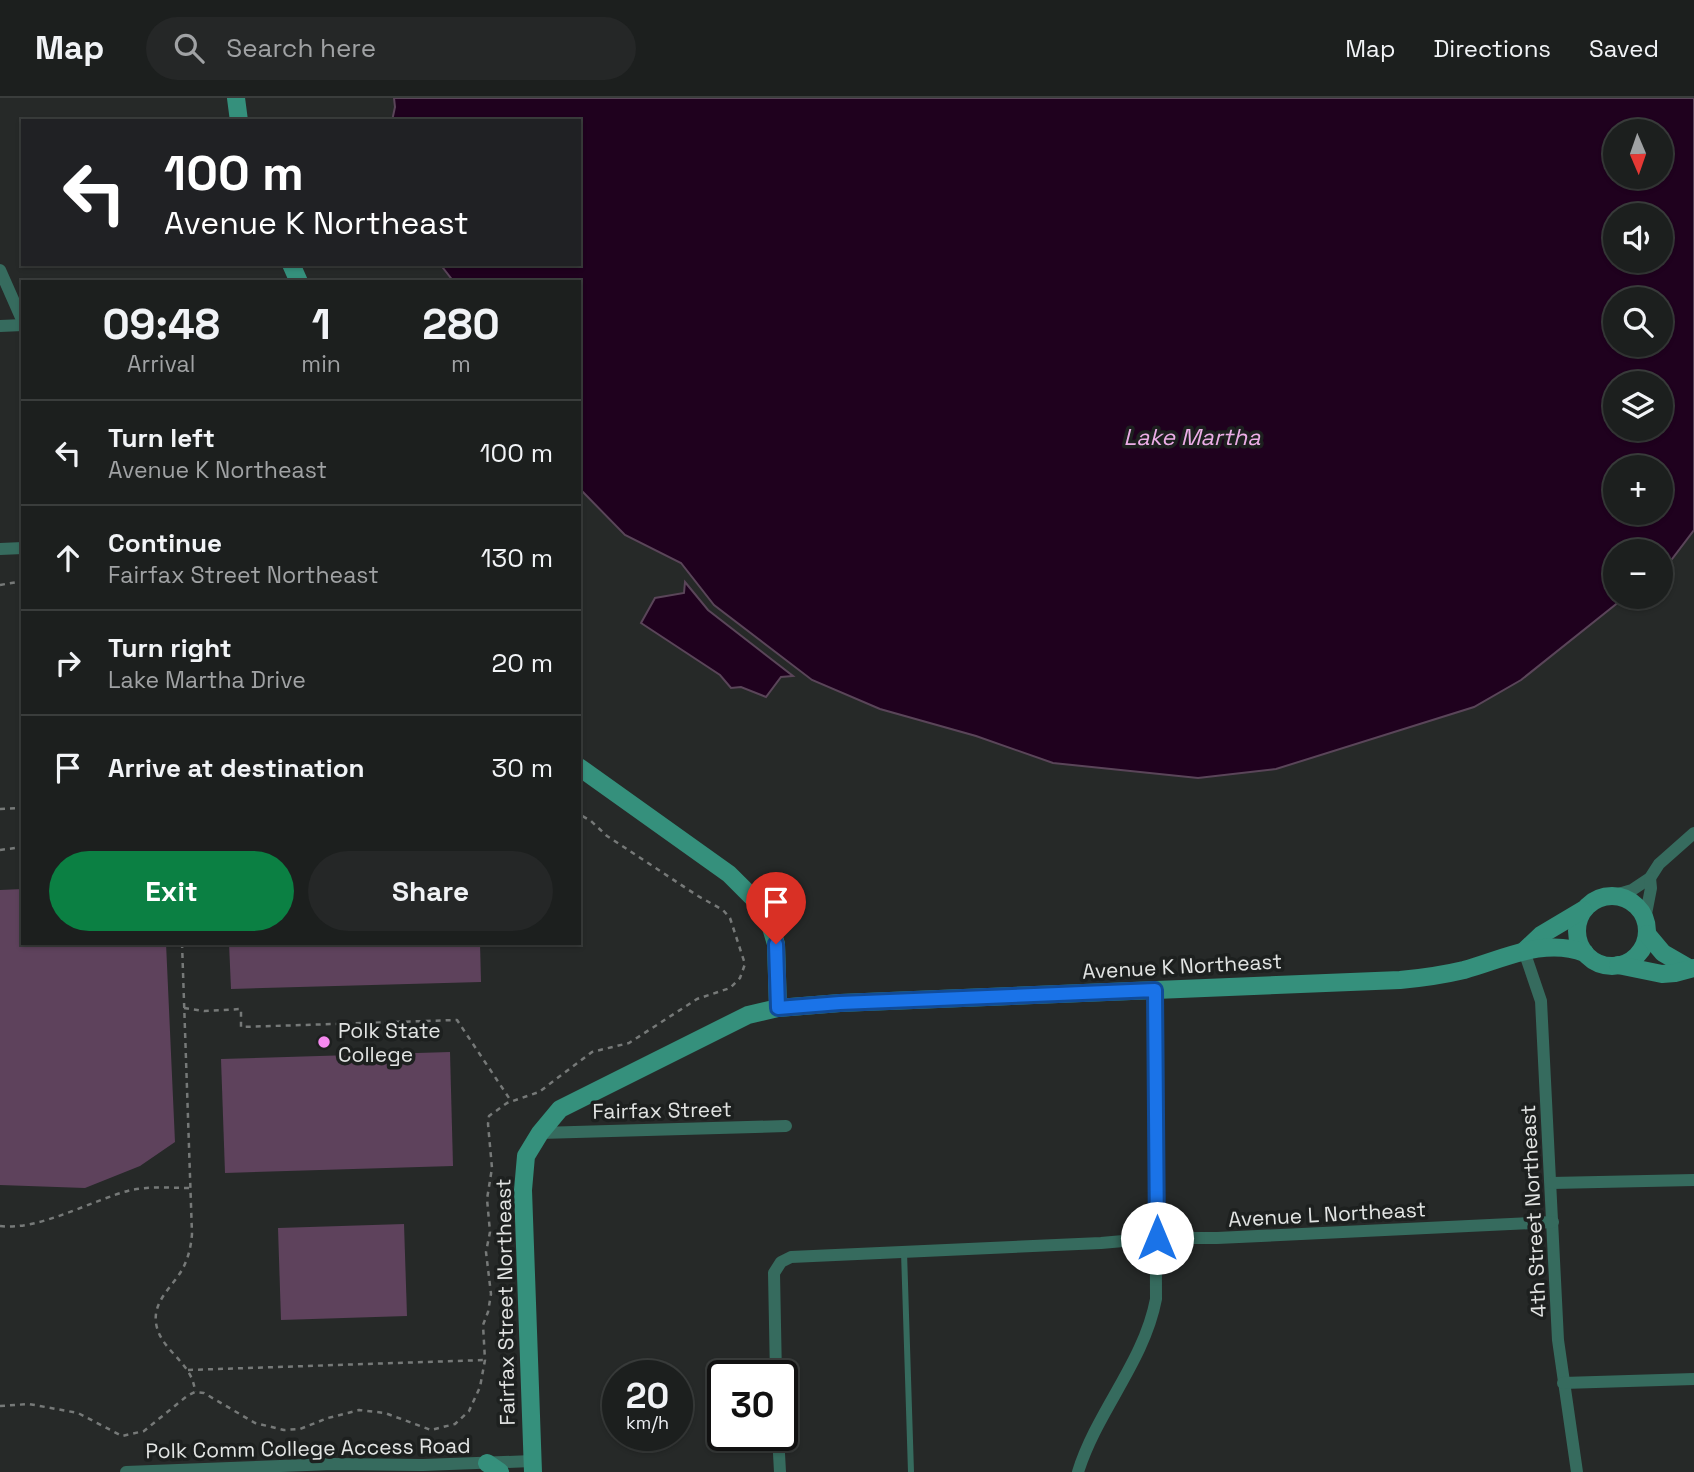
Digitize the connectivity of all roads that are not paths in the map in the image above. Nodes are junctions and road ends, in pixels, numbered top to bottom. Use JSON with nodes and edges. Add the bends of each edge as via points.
{"nodes":[{"id":1,"x":236,"y":98,"type":"edge"},
{"id":2,"x":239,"y":119,"type":"edge"},
{"id":3,"x":0,"y":270,"type":"edge"},
{"id":4,"x":21,"y":318,"type":"edge"},
{"id":5,"x":21,"y":323,"type":"edge"},
{"id":6,"x":0,"y":326,"type":"edge"},
{"id":7,"x":21,"y":548,"type":"edge"},
{"id":8,"x":0,"y":549,"type":"edge"},
{"id":9,"x":581,"y":768,"type":"edge"},
{"id":10,"x":1694,"y":833,"type":"edge"},
{"id":11,"x":1650,"y":878,"type":"junction"},
{"id":12,"x":1615,"y":895,"type":"junction"},
{"id":13,"x":1583,"y":910,"type":"junction"},
{"id":14,"x":1646,"y":926,"type":"junction"},
{"id":15,"x":1524,"y":951,"type":"junction"},
{"id":16,"x":1584,"y":953,"type":"junction"},
{"id":17,"x":1618,"y":965,"type":"junction"},
{"id":18,"x":1692,"y":968,"type":"edge"},
{"id":19,"x":1155,"y":990,"type":"junction"},
{"id":20,"x":840,"y":1003,"type":"joint"},
{"id":21,"x":778,"y":1008,"type":"junction"},
{"id":22,"x":786,"y":1126,"type":"dead end"},
{"id":23,"x":540,"y":1133,"type":"junction"},
{"id":24,"x":1694,"y":1180,"type":"edge"},
{"id":25,"x":1551,"y":1183,"type":"junction"},
{"id":26,"x":1553,"y":1222,"type":"junction"},
{"id":27,"x":1157,"y":1238,"type":"junction"},
{"id":28,"x":904,"y":1250,"type":"junction"},
{"id":29,"x":776,"y":1360,"type":"edge"},
{"id":30,"x":1694,"y":1379,"type":"edge"},
{"id":31,"x":1563,"y":1383,"type":"junction"},
{"id":32,"x":779,"y":1451,"type":"edge"},
{"id":33,"x":493,"y":1467,"type":"edge"},
{"id":34,"x":533,"y":1467,"type":"edge"},
{"id":35,"x":333,"y":1468,"type":"edge"},
{"id":36,"x":126,"y":1472,"type":"edge"},
{"id":37,"x":780,"y":1472,"type":"edge"},
{"id":38,"x":911,"y":1472,"type":"edge"},
{"id":39,"x":1078,"y":1472,"type":"edge"},
{"id":40,"x":1577,"y":1472,"type":"edge"}],
"edges":[{"from":1,"to":2,"type":"street"},
{"from":3,"to":4,"type":"street"},
{"from":5,"to":6,"type":"street"},
{"from":7,"to":8,"type":"street"},
{"from":9,"to":21,"type":"street","via":[[729,874],[766,911],[776,944]]},
{"from":10,"to":11,"type":"street"},
{"from":11,"to":12,"type":"street"},
{"from":11,"to":14,"type":"street"},
{"from":12,"to":13,"type":"street","via":[[1597,898]]},
{"from":12,"to":14,"type":"street","via":[[1639,908]]},
{"from":13,"to":15,"type":"street","name":"Avenue K Northeast","via":[[1541,934]]},
{"from":13,"to":16,"type":"street","via":[[1577,927]]},
{"from":14,"to":17,"type":"street","via":[[1641,951]]},
{"from":14,"to":18,"type":"street","via":[[1663,953]]},
{"from":15,"to":16,"type":"street","name":"Avenue K Northeast","via":[[1561,947]]},
{"from":15,"to":19,"type":"street","name":"Avenue K Northeast","via":[[1420,978]]},
{"from":15,"to":25,"type":"street","name":"4th Street Northeast","via":[[1541,1001]]},
{"from":16,"to":17,"type":"street","via":[[1600,964]]},
{"from":17,"to":18,"type":"street","via":[[1661,974]]},
{"from":19,"to":20,"type":"street","name":"Avenue K Northeast"},
{"from":19,"to":27,"type":"street"},
{"from":20,"to":21,"type":"street","name":"Fairfax Street Northeast"},
{"from":21,"to":23,"type":"street","name":"Fairfax Street Northeast","via":[[739,1019],[560,1109]]},
{"from":22,"to":23,"type":"street","name":"Fairfax Street"},
{"from":23,"to":34,"type":"street","name":"Fairfax Street Northeast","via":[[526,1156],[523,1190]]},
{"from":24,"to":25,"type":"street"},
{"from":25,"to":26,"type":"street","name":"4th Street Northeast"},
{"from":26,"to":27,"type":"street","name":"Avenue L Northeast"},
{"from":26,"to":31,"type":"street","name":"4th Street Northeast"},
{"from":27,"to":28,"type":"street","name":"Avenue L Northeast"},
{"from":27,"to":39,"type":"street","via":[[1156,1299],[1144,1339]]},
{"from":28,"to":29,"type":"street","name":"Avenue L Northeast","via":[[791,1257],[780,1262],[774,1272]]},
{"from":28,"to":38,"type":"lane"},
{"from":30,"to":31,"type":"street"},
{"from":31,"to":40,"type":"street","name":"4th Street Northeast"},
{"from":32,"to":37,"type":"street"},
{"from":33,"to":34,"type":"street","name":"Polk Comm College Access Road"},
{"from":33,"to":35,"type":"street","name":"Polk Comm College Access Road"},
{"from":35,"to":36,"type":"street","name":"Polk Comm College Access Road"}]}
